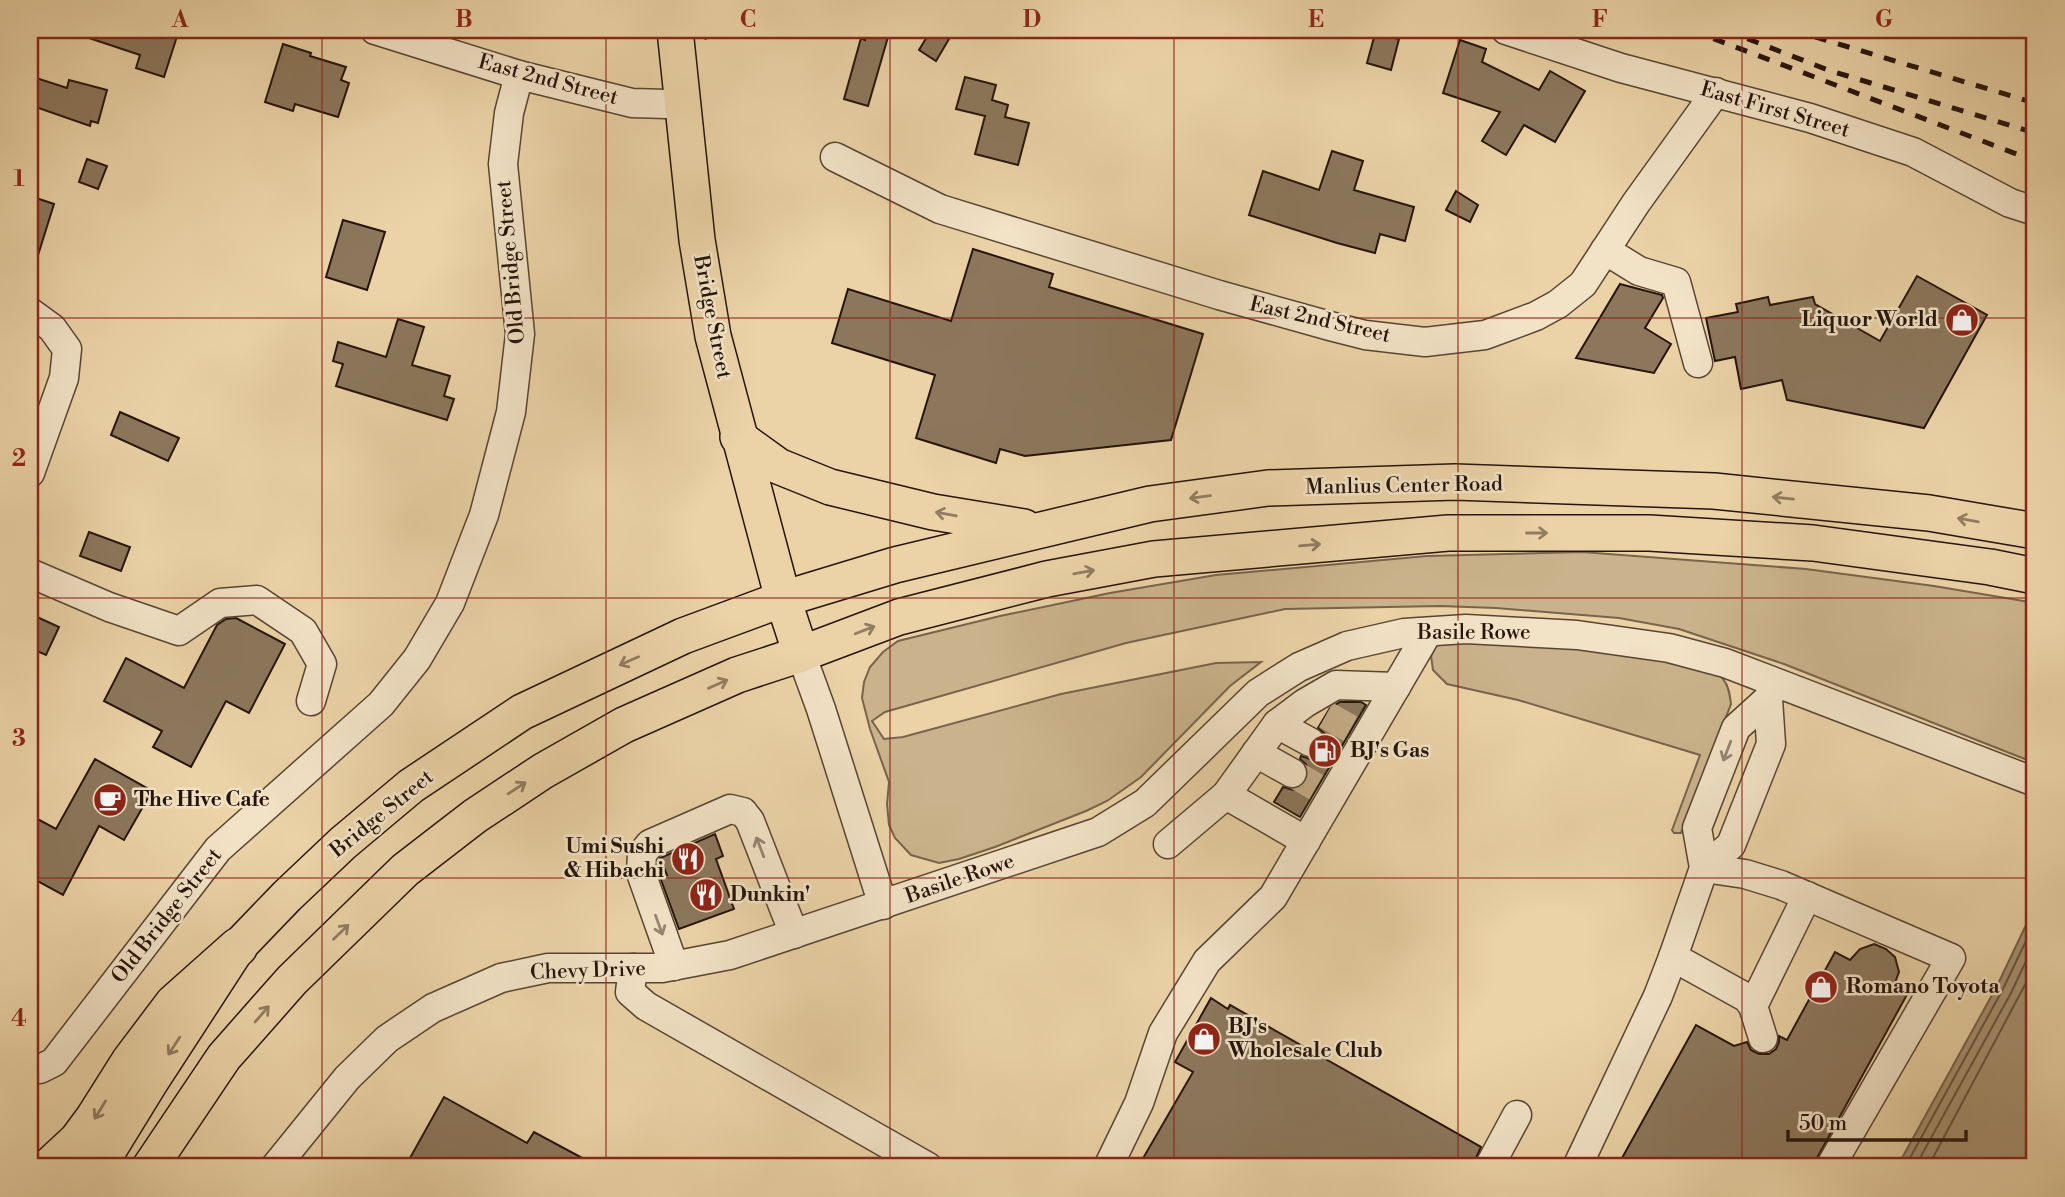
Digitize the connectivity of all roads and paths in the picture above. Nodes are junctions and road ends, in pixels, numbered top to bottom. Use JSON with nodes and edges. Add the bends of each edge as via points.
{"nodes":[{"id":1,"x":375,"y":30,"type":"edge"},
{"id":2,"x":675,"y":30,"type":"edge"},
{"id":3,"x":1506,"y":30,"type":"edge"},
{"id":4,"x":519,"y":75,"type":"junction"},
{"id":5,"x":1716,"y":92,"type":"junction"},
{"id":6,"x":682,"y":101,"type":"junction"},
{"id":7,"x":835,"y":157,"type":"dead end"},
{"id":8,"x":2035,"y":211,"type":"edge"},
{"id":9,"x":1605,"y":250,"type":"junction"},
{"id":10,"x":41,"y":320,"type":"edge"},
{"id":11,"x":1698,"y":363,"type":"dead end"},
{"id":12,"x":738,"y":437,"type":"junction"},
{"id":13,"x":30,"y":472,"type":"edge"},
{"id":14,"x":1038,"y":529,"type":"junction"},
{"id":15,"x":2035,"y":531,"type":"edge"},
{"id":16,"x":30,"y":573,"type":"edge"},
{"id":17,"x":2035,"y":576,"type":"edge"},
{"id":18,"x":783,"y":599,"type":"junction"},
{"id":19,"x":1428,"y":632,"type":"junction"},
{"id":20,"x":801,"y":654,"type":"junction"},
{"id":21,"x":1396,"y":687,"type":"junction"},
{"id":22,"x":1772,"y":691,"type":"junction"},
{"id":23,"x":311,"y":701,"type":"dead end"},
{"id":24,"x":1277,"y":724,"type":"junction"},
{"id":25,"x":1310,"y":742,"type":"tunnel mouth"},
{"id":26,"x":1256,"y":753,"type":"junction"},
{"id":27,"x":1292,"y":773,"type":"tunnel mouth"},
{"id":28,"x":2035,"y":782,"type":"edge"},
{"id":29,"x":1226,"y":795,"type":"junction"},
{"id":30,"x":1306,"y":841,"type":"junction"},
{"id":31,"x":1168,"y":844,"type":"dead end"},
{"id":32,"x":1704,"y":867,"type":"junction"},
{"id":33,"x":1807,"y":896,"type":"junction"},
{"id":34,"x":883,"y":905,"type":"junction"},
{"id":35,"x":794,"y":934,"type":"junction"},
{"id":36,"x":238,"y":947,"type":"junction"},
{"id":37,"x":1673,"y":957,"type":"junction"},
{"id":38,"x":674,"y":966,"type":"junction"},
{"id":39,"x":634,"y":968,"type":"junction"},
{"id":40,"x":1753,"y":1006,"type":"junction"},
{"id":41,"x":1763,"y":1038,"type":"dead end"},
{"id":42,"x":30,"y":1067,"type":"edge"},
{"id":43,"x":1517,"y":1115,"type":"dead end"},
{"id":44,"x":50,"y":1167,"type":"edge"},
{"id":45,"x":98,"y":1167,"type":"edge"},
{"id":46,"x":150,"y":1167,"type":"edge"},
{"id":47,"x":275,"y":1167,"type":"edge"},
{"id":48,"x":928,"y":1167,"type":"edge"},
{"id":49,"x":1108,"y":1167,"type":"edge"},
{"id":50,"x":1489,"y":1167,"type":"edge"},
{"id":51,"x":1577,"y":1167,"type":"edge"},
{"id":52,"x":1830,"y":1167,"type":"edge"}],
"edges":[{"from":1,"to":4,"type":"street","name":"East 2nd Street"},
{"from":2,"to":6,"type":"main road","name":"Bridge Street"},
{"from":3,"to":5,"type":"street","name":"East First Street","via":[[1621,68]]},
{"from":4,"to":6,"type":"street","name":"East 2nd Street","via":[[632,103]]},
{"from":4,"to":42,"type":"street","name":"Old Bridge Street","via":[[503,164],[520,334],[511,412],[484,515],[450,603],[417,659],[381,704],[218,849],[54,1062],[40,1069]]},
{"from":5,"to":8,"type":"street","name":"East First Street","via":[[1913,152],[2010,203]]},
{"from":5,"to":9,"type":"street","name":"East 2nd Street"},
{"from":6,"to":12,"type":"main road","name":"Bridge Street","via":[[697,240],[713,336]]},
{"from":7,"to":9,"type":"street","name":"East 2nd Street","via":[[940,209],[1365,335],[1425,342],[1485,335],[1558,304],[1583,284]]},
{"from":9,"to":11,"type":"street","via":[[1639,271],[1676,282]]},
{"from":10,"to":13,"type":"street","via":[[67,349],[64,378]]},
{"from":14,"to":12,"type":"main road","one_way":true,"via":[[933,512],[830,486],[778,467]]},
{"from":12,"to":18,"type":"main road","name":"Bridge Street"},
{"from":15,"to":14,"type":"main road","name":"Manlius Center Road","one_way":true,"via":[[1929,513],[1714,491],[1455,482],[1268,488],[1150,504]]},
{"from":14,"to":18,"type":"main road","name":"Manlius Center Road"},
{"from":16,"to":23,"type":"street","via":[[179,631],[220,603],[257,600],[303,631],[322,664]]},
{"from":20,"to":17,"type":"main road","one_way":true,"via":[[899,617],[1047,579],[1154,559],[1448,533],[1650,533],[1813,543]]},
{"from":18,"to":20,"type":"main road","name":"Bridge Street"},
{"from":18,"to":36,"type":"main road","name":"Bridge Street","one_way":true,"via":[[683,636],[522,712],[401,794],[296,887]]},
{"from":19,"to":21,"type":"street"},
{"from":19,"to":22,"type":"street","name":"Basile Rowe","via":[[1466,629],[1577,635],[1669,648],[1725,663]]},
{"from":19,"to":34,"type":"street","name":"Basile Rowe","via":[[1348,646],[1299,667],[1258,693],[1145,803],[1098,832]]},
{"from":20,"to":34,"type":"street","name":"Bridge Street"},
{"from":46,"to":20,"type":"main road","one_way":true,"via":[[224,1057],[292,980],[405,870],[475,816],[624,725],[737,675]]},
{"from":21,"to":24,"type":"street","via":[[1336,685],[1315,709]]},
{"from":21,"to":30,"type":"street","via":[[1345,763]]},
{"from":22,"to":28,"type":"street","name":"Basile Rowe"},
{"from":22,"to":32,"type":"street","via":[[1771,744],[1731,845]]},
{"from":22,"to":32,"type":"street","one_way":true,"via":[[1735,728],[1697,828]]},
{"from":24,"to":25,"type":"street"},
{"from":24,"to":26,"type":"street"},
{"from":26,"to":27,"type":"street"},
{"from":26,"to":29,"type":"street"},
{"from":29,"to":30,"type":"street"},
{"from":29,"to":31,"type":"street"},
{"from":30,"to":49,"type":"street","via":[[1273,897],[1207,961],[1197,977],[1163,1033],[1139,1103]]},
{"from":32,"to":33,"type":"street","via":[[1745,874]]},
{"from":32,"to":37,"type":"street"},
{"from":33,"to":40,"type":"street"},
{"from":33,"to":52,"type":"street","via":[[1951,958]]},
{"from":34,"to":35,"type":"street","name":"Chevy Drive"},
{"from":35,"to":38,"type":"street","name":"Chevy Drive","via":[[730,955]]},
{"from":35,"to":38,"type":"street","one_way":true,"via":[[750,821],[743,812],[730,809],[650,844],[642,854],[641,873]]},
{"from":36,"to":44,"type":"highway","one_way":true,"via":[[174,1004],[84,1134]]},
{"from":36,"to":45,"type":"main road","name":"Bridge Street","one_way":true},
{"from":37,"to":40,"type":"street","via":[[1747,998]]},
{"from":37,"to":51,"type":"street"},
{"from":38,"to":39,"type":"street","name":"Chevy Drive"},
{"from":39,"to":47,"type":"street","name":"Chevy Drive","via":[[548,968],[501,978],[433,1008],[387,1039],[347,1078]]},
{"from":39,"to":48,"type":"street","via":[[630,992],[646,1006]]},
{"from":40,"to":41,"type":"street"},
{"from":43,"to":50,"type":"street"}]}
